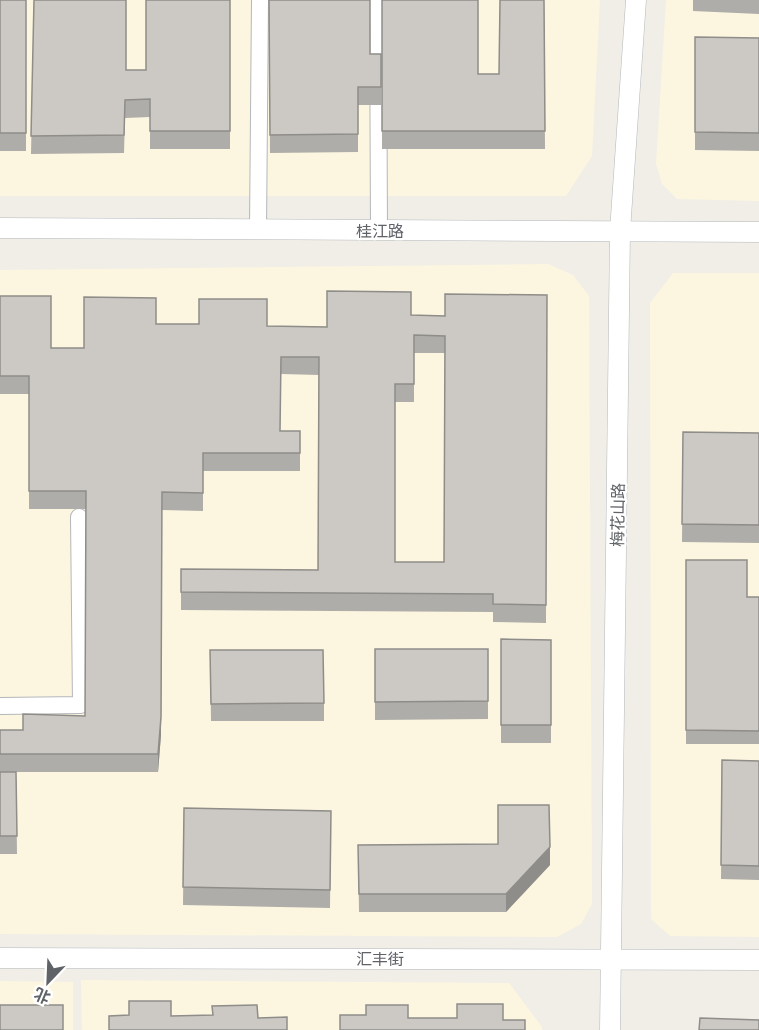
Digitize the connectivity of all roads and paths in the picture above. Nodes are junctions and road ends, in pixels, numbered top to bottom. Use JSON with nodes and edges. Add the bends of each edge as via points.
{"nodes":[{"id":1,"x":260,"y":0,"type":"edge"},
{"id":2,"x":378,"y":0,"type":"edge"},
{"id":3,"x":636,"y":0,"type":"edge"},
{"id":4,"x":0,"y":228,"type":"edge"},
{"id":5,"x":258,"y":229,"type":"junction"},
{"id":6,"x":379,"y":230,"type":"junction"},
{"id":7,"x":620,"y":231,"type":"junction"},
{"id":8,"x":759,"y":232,"type":"edge"},
{"id":9,"x":79,"y":518,"type":"dead end"},
{"id":10,"x":0,"y":706,"type":"edge"},
{"id":11,"x":0,"y":958,"type":"edge"},
{"id":12,"x":611,"y":959,"type":"junction"},
{"id":13,"x":759,"y":960,"type":"edge"},
{"id":14,"x":610,"y":1030,"type":"edge"}],
"edges":[{"from":1,"to":5,"type":"street"},
{"from":2,"to":6,"type":"street"},
{"from":3,"to":7,"type":"street","name":"梅花山路"},
{"from":4,"to":5,"type":"street","name":"桂江路"},
{"from":5,"to":6,"type":"street","name":"桂江路"},
{"from":6,"to":7,"type":"street","name":"桂江路"},
{"from":7,"to":8,"type":"street","name":"桂江路"},
{"from":7,"to":12,"type":"street","name":"梅花山路"},
{"from":9,"to":10,"type":"street","via":[[81,705]]},
{"from":11,"to":12,"type":"street","name":"汇丰街"},
{"from":12,"to":13,"type":"street","name":"汇丰街"},
{"from":12,"to":14,"type":"street","name":"梅花山路"}]}
